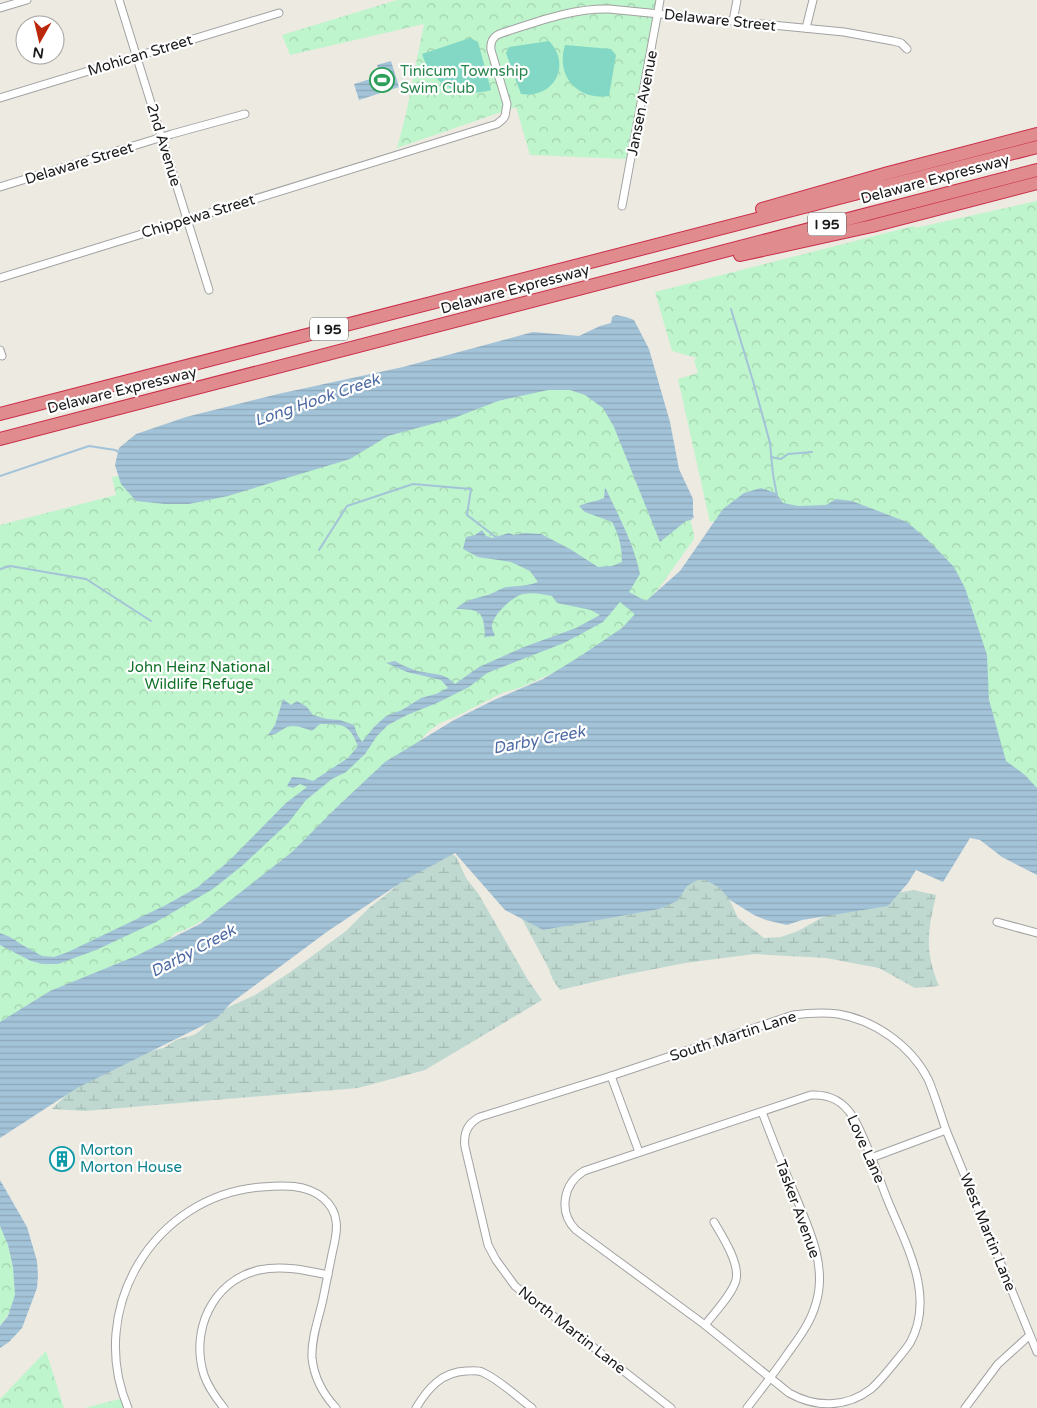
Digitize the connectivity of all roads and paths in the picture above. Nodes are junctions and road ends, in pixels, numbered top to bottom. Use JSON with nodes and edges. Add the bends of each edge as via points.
{"nodes":[{"id":1,"x":27,"y":0,"type":"edge"},
{"id":2,"x":119,"y":0,"type":"edge"},
{"id":3,"x":660,"y":0,"type":"edge"},
{"id":4,"x":738,"y":0,"type":"edge"},
{"id":5,"x":813,"y":0,"type":"edge"},
{"id":6,"x":0,"y":8,"type":"edge"},
{"id":7,"x":279,"y":13,"type":"dead end"},
{"id":8,"x":658,"y":14,"type":"junction"},
{"id":9,"x":733,"y":21,"type":"junction"},
{"id":10,"x":806,"y":28,"type":"junction"},
{"id":11,"x":907,"y":49,"type":"dead end"},
{"id":12,"x":136,"y":56,"type":"junction"},
{"id":13,"x":0,"y":98,"type":"edge"},
{"id":14,"x":245,"y":114,"type":"dead end"},
{"id":15,"x":1037,"y":133,"type":"edge"},
{"id":16,"x":162,"y":138,"type":"junction"},
{"id":17,"x":1037,"y":147,"type":"edge"},
{"id":18,"x":396,"y":155,"type":"joint"},
{"id":19,"x":1037,"y":170,"type":"edge"},
{"id":20,"x":1037,"y":185,"type":"edge"},
{"id":21,"x":0,"y":187,"type":"edge"},
{"id":22,"x":622,"y":206,"type":"dead end"},
{"id":23,"x":187,"y":220,"type":"junction"},
{"id":24,"x":658,"y":244,"type":"junction"},
{"id":25,"x":0,"y":278,"type":"edge"},
{"id":26,"x":618,"y":279,"type":"junction"},
{"id":27,"x":209,"y":290,"type":"dead end"},
{"id":28,"x":0,"y":414,"type":"edge"},
{"id":29,"x":0,"y":439,"type":"edge"},
{"id":30,"x":997,"y":922,"type":"dead end"},
{"id":31,"x":1037,"y":933,"type":"edge"},
{"id":32,"x":611,"y":1076,"type":"junction"},
{"id":33,"x":762,"y":1112,"type":"junction"},
{"id":34,"x":946,"y":1130,"type":"junction"},
{"id":35,"x":639,"y":1152,"type":"junction"},
{"id":36,"x":871,"y":1158,"type":"junction"},
{"id":37,"x":714,"y":1222,"type":"dead end"},
{"id":38,"x":328,"y":1275,"type":"junction"},
{"id":39,"x":705,"y":1325,"type":"junction"},
{"id":40,"x":1030,"y":1335,"type":"junction"},
{"id":41,"x":1037,"y":1352,"type":"edge"},
{"id":42,"x":771,"y":1378,"type":"junction"},
{"id":43,"x":128,"y":1408,"type":"edge"},
{"id":44,"x":224,"y":1408,"type":"edge"},
{"id":45,"x":336,"y":1408,"type":"edge"},
{"id":46,"x":416,"y":1408,"type":"edge"},
{"id":47,"x":532,"y":1408,"type":"edge"},
{"id":48,"x":671,"y":1408,"type":"edge"},
{"id":49,"x":747,"y":1408,"type":"edge"},
{"id":50,"x":965,"y":1408,"type":"edge"}],
"edges":[{"from":1,"to":6,"type":"street"},
{"from":2,"to":12,"type":"street","name":"2nd Avenue"},
{"from":3,"to":8,"type":"street","name":"Jansen Avenue"},
{"from":4,"to":9,"type":"street"},
{"from":5,"to":10,"type":"street"},
{"from":7,"to":12,"type":"street","name":"Mohican Street"},
{"from":8,"to":9,"type":"street","name":"Delaware Street"},
{"from":8,"to":18,"type":"street","name":"Delaware Street","via":[[586,10],[498,34],[490,46],[506,101],[503,120]]},
{"from":8,"to":22,"type":"street","name":"Jansen Avenue"},
{"from":9,"to":10,"type":"street","name":"Delaware Street"},
{"from":10,"to":11,"type":"street","name":"Delaware Street","via":[[893,41]]},
{"from":12,"to":13,"type":"street","name":"Mohican Street"},
{"from":12,"to":16,"type":"street","name":"2nd Avenue"},
{"from":14,"to":16,"type":"street","name":"Delaware Street"},
{"from":15,"to":24,"type":"highway","via":[[738,216]]},
{"from":16,"to":21,"type":"street","name":"Delaware Street"},
{"from":16,"to":23,"type":"street","name":"2nd Avenue"},
{"from":17,"to":24,"type":"highway","name":"Delaware Expressway","number":"I 95"},
{"from":18,"to":23,"type":"street","name":"Chippewa Street"},
{"from":19,"to":26,"type":"highway","name":"Delaware Expressway","number":"I 95"},
{"from":20,"to":26,"type":"highway","via":[[800,243]]},
{"from":23,"to":25,"type":"street","name":"Chippewa Street"},
{"from":23,"to":27,"type":"street","name":"2nd Avenue"},
{"from":24,"to":28,"type":"highway","name":"Delaware Expressway","number":"I 95"},
{"from":26,"to":29,"type":"highway","name":"Delaware Expressway","number":"I 95"},
{"from":30,"to":31,"type":"street"},
{"from":32,"to":34,"type":"street","name":"South Martin Lane","via":[[780,1018],[808,1013],[850,1016],[889,1035],[918,1063],[927,1078]]},
{"from":32,"to":35,"type":"street"},
{"from":32,"to":48,"type":"street","name":"North Martin Lane","via":[[480,1117],[468,1126],[464,1142],[488,1245],[515,1286]]},
{"from":33,"to":35,"type":"street","name":"Love Lane"},
{"from":33,"to":36,"type":"street","name":"Love Lane","via":[[811,1095],[837,1100],[853,1117]]},
{"from":33,"to":42,"type":"street","name":"Tasker Avenue","via":[[814,1245],[820,1276],[810,1320]]},
{"from":34,"to":36,"type":"street"},
{"from":34,"to":40,"type":"street","name":"West Martin Lane"},
{"from":35,"to":39,"type":"street","name":"Love Lane","via":[[584,1171],[575,1178],[566,1194],[569,1220],[576,1230]]},
{"from":36,"to":42,"type":"street","name":"Love Lane","via":[[910,1254],[920,1288],[920,1308],[913,1336],[875,1386],[850,1401],[829,1404],[802,1400]]},
{"from":37,"to":39,"type":"street","via":[[733,1259],[736,1280]]},
{"from":38,"to":43,"type":"street","via":[[336,1218],[329,1204],[306,1189],[275,1186],[241,1189],[209,1200],[184,1214],[154,1240],[126,1289],[118,1316],[115,1344],[118,1378]]},
{"from":38,"to":44,"type":"street","via":[[272,1267],[236,1279],[216,1297],[202,1325],[200,1355],[208,1385]]},
{"from":38,"to":45,"type":"street","via":[[312,1360],[320,1387]]},
{"from":39,"to":42,"type":"street","name":"Love Lane"},
{"from":40,"to":41,"type":"street","name":"West Martin Lane"},
{"from":40,"to":50,"type":"street","via":[[998,1364]]},
{"from":42,"to":49,"type":"street","name":"Tasker Avenue"},
{"from":46,"to":47,"type":"street","via":[[439,1380],[464,1371],[479,1371],[494,1378]]}]}
